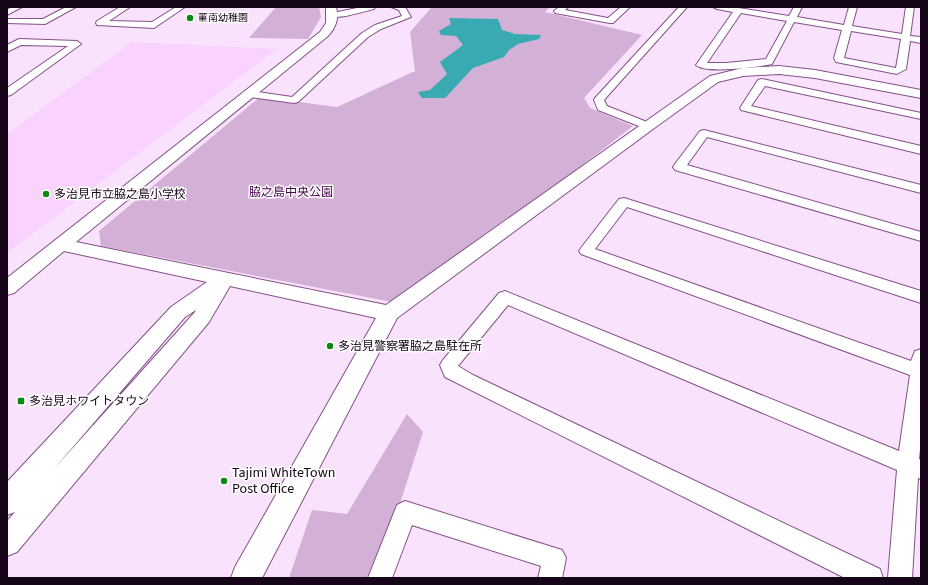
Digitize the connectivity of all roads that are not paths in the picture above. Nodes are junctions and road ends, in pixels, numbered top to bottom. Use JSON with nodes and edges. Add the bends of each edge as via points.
{"nodes":[{"id":1,"x":18,"y":7,"type":"edge"},
{"id":2,"x":72,"y":7,"type":"edge"},
{"id":3,"x":126,"y":7,"type":"edge"},
{"id":4,"x":181,"y":7,"type":"edge"},
{"id":5,"x":371,"y":7,"type":"edge"},
{"id":6,"x":395,"y":7,"type":"edge"},
{"id":7,"x":564,"y":7,"type":"edge"},
{"id":8,"x":626,"y":7,"type":"edge"},
{"id":9,"x":683,"y":7,"type":"edge"},
{"id":10,"x":717,"y":7,"type":"edge"},
{"id":11,"x":798,"y":7,"type":"edge"},
{"id":12,"x":853,"y":7,"type":"edge"},
{"id":13,"x":910,"y":7,"type":"edge"},
{"id":14,"x":332,"y":11,"type":"edge"},
{"id":15,"x":738,"y":11,"type":"junction"},
{"id":16,"x":7,"y":13,"type":"edge"},
{"id":17,"x":792,"y":19,"type":"junction"},
{"id":18,"x":7,"y":21,"type":"edge"},
{"id":19,"x":847,"y":28,"type":"junction"},
{"id":20,"x":907,"y":38,"type":"junction"},
{"id":21,"x":921,"y":40,"type":"edge"},
{"id":22,"x":7,"y":50,"type":"edge"},
{"id":23,"x":7,"y":93,"type":"edge"},
{"id":24,"x":250,"y":94,"type":"junction"},
{"id":25,"x":921,"y":94,"type":"edge"},
{"id":26,"x":921,"y":116,"type":"edge"},
{"id":27,"x":648,"y":126,"type":"junction"},
{"id":28,"x":921,"y":150,"type":"edge"},
{"id":29,"x":921,"y":189,"type":"edge"},
{"id":30,"x":921,"y":237,"type":"edge"},
{"id":31,"x":61,"y":245,"type":"junction"},
{"id":32,"x":224,"y":279,"type":"junction"},
{"id":33,"x":7,"y":288,"type":"edge"},
{"id":34,"x":921,"y":297,"type":"edge"},
{"id":35,"x":389,"y":313,"type":"junction"},
{"id":36,"x":920,"y":366,"type":"edge"},
{"id":37,"x":915,"y":467,"type":"edge"},
{"id":38,"x":7,"y":502,"type":"edge"},
{"id":39,"x":7,"y":542,"type":"edge"},
{"id":40,"x":246,"y":578,"type":"edge"},
{"id":41,"x":380,"y":578,"type":"edge"},
{"id":42,"x":550,"y":578,"type":"edge"},
{"id":43,"x":871,"y":578,"type":"edge"},
{"id":44,"x":900,"y":578,"type":"edge"}],
"edges":[{"from":1,"to":16,"type":"street"},
{"from":2,"to":18,"type":"street","via":[[46,22]]},
{"from":3,"to":4,"type":"street","via":[[100,24],[154,25]]},
{"from":5,"to":14,"type":"street","via":[[348,13]]},
{"from":6,"to":24,"type":"street","via":[[402,8],[407,17],[378,27],[365,35],[294,100]]},
{"from":7,"to":8,"type":"street","via":[[558,11],[610,20]]},
{"from":9,"to":27,"type":"street","via":[[599,100],[602,108]]},
{"from":10,"to":15,"type":"street"},
{"from":11,"to":17,"type":"street"},
{"from":12,"to":19,"type":"street"},
{"from":13,"to":20,"type":"street"},
{"from":14,"to":24,"type":"street","via":[[333,22],[327,32]]},
{"from":15,"to":17,"type":"street"},
{"from":15,"to":17,"type":"street","via":[[701,65],[716,68],[769,62]]},
{"from":17,"to":19,"type":"street"},
{"from":19,"to":20,"type":"street"},
{"from":19,"to":20,"type":"street","via":[[839,60],[897,71],[901,69]]},
{"from":20,"to":21,"type":"street"},
{"from":22,"to":23,"type":"street","via":[[19,42],[77,44]]},
{"from":24,"to":31,"type":"street"},
{"from":25,"to":27,"type":"street","via":[[815,74],[779,70],[743,72],[714,80]]},
{"from":26,"to":28,"type":"street","via":[[762,82],[745,108]]},
{"from":27,"to":35,"type":"street"},
{"from":29,"to":30,"type":"street","via":[[704,133],[679,167]]},
{"from":31,"to":32,"type":"street"},
{"from":31,"to":33,"type":"street"},
{"from":32,"to":35,"type":"street"},
{"from":32,"to":38,"type":"street","via":[[178,312]]},
{"from":32,"to":39,"type":"street","via":[[202,317]]},
{"from":34,"to":36,"type":"street","via":[[624,202],[586,251]]},
{"from":35,"to":40,"type":"street"},
{"from":36,"to":37,"type":"street"},
{"from":37,"to":43,"type":"street","via":[[505,297],[449,364],[451,372],[466,380]]},
{"from":37,"to":44,"type":"street"},
{"from":41,"to":42,"type":"street","via":[[405,512],[554,558]]}]}
